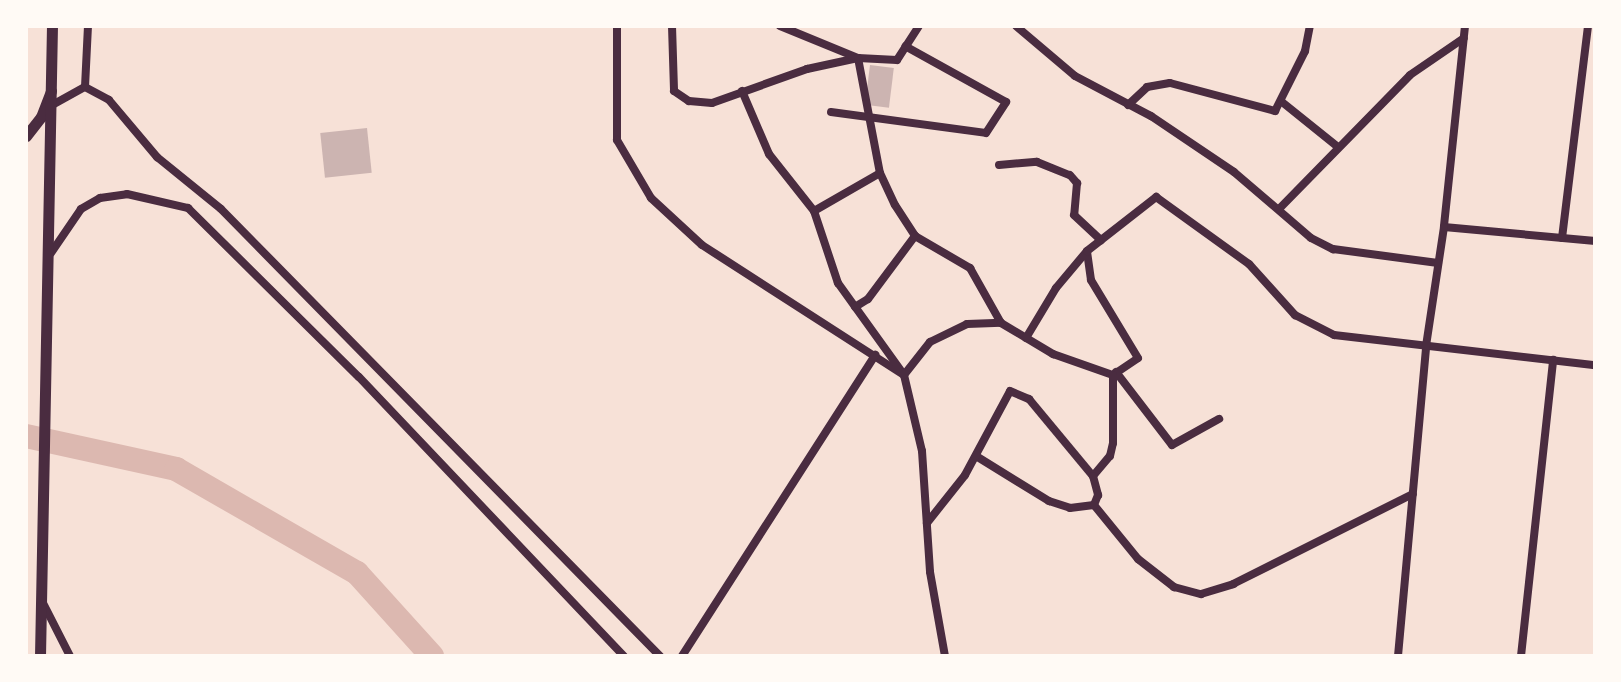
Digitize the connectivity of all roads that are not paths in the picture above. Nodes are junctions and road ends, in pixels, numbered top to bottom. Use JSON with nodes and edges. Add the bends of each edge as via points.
{"nodes":[{"id":1,"x":52,"y":26,"type":"edge"},
{"id":2,"x":88,"y":26,"type":"edge"},
{"id":3,"x":617,"y":26,"type":"edge"},
{"id":4,"x":672,"y":26,"type":"edge"},
{"id":5,"x":780,"y":26,"type":"edge"},
{"id":6,"x":919,"y":26,"type":"edge"},
{"id":7,"x":1016,"y":26,"type":"edge"},
{"id":8,"x":1310,"y":26,"type":"edge"},
{"id":9,"x":1465,"y":26,"type":"edge"},
{"id":10,"x":1588,"y":26,"type":"edge"},
{"id":11,"x":1464,"y":38,"type":"junction"},
{"id":12,"x":905,"y":46,"type":"junction"},
{"id":13,"x":858,"y":58,"type":"junction"},
{"id":14,"x":53,"y":84,"type":"junction"},
{"id":15,"x":85,"y":87,"type":"junction"},
{"id":16,"x":742,"y":91,"type":"junction"},
{"id":17,"x":1282,"y":102,"type":"junction"},
{"id":18,"x":54,"y":104,"type":"junction"},
{"id":19,"x":1128,"y":105,"type":"junction"},
{"id":20,"x":831,"y":112,"type":"dead end"},
{"id":21,"x":867,"y":114,"type":"junction"},
{"id":22,"x":26,"y":136,"type":"edge"},
{"id":23,"x":1338,"y":147,"type":"junction"},
{"id":24,"x":999,"y":165,"type":"dead end"},
{"id":25,"x":880,"y":173,"type":"junction"},
{"id":26,"x":1279,"y":209,"type":"junction"},
{"id":27,"x":814,"y":211,"type":"junction"},
{"id":28,"x":1444,"y":227,"type":"junction"},
{"id":29,"x":915,"y":236,"type":"junction"},
{"id":30,"x":1562,"y":238,"type":"junction"},
{"id":31,"x":1101,"y":240,"type":"junction"},
{"id":32,"x":1595,"y":241,"type":"edge"},
{"id":33,"x":1087,"y":251,"type":"junction"},
{"id":34,"x":51,"y":253,"type":"junction"},
{"id":35,"x":1438,"y":263,"type":"junction"},
{"id":36,"x":855,"y":307,"type":"junction"},
{"id":37,"x":1001,"y":323,"type":"junction"},
{"id":38,"x":1026,"y":338,"type":"junction"},
{"id":39,"x":1426,"y":346,"type":"junction"},
{"id":40,"x":875,"y":355,"type":"junction"},
{"id":41,"x":1553,"y":360,"type":"junction"},
{"id":42,"x":1595,"y":365,"type":"edge"},
{"id":43,"x":1115,"y":374,"type":"junction"},
{"id":44,"x":904,"y":375,"type":"junction"},
{"id":45,"x":1219,"y":419,"type":"dead end"},
{"id":46,"x":976,"y":456,"type":"junction"},
{"id":47,"x":1093,"y":476,"type":"junction"},
{"id":48,"x":1413,"y":494,"type":"junction"},
{"id":49,"x":1094,"y":505,"type":"junction"},
{"id":50,"x":927,"y":523,"type":"junction"},
{"id":51,"x":42,"y":601,"type":"junction"},
{"id":52,"x":40,"y":656,"type":"edge"},
{"id":53,"x":70,"y":656,"type":"edge"},
{"id":54,"x":624,"y":656,"type":"edge"},
{"id":55,"x":660,"y":656,"type":"edge"},
{"id":56,"x":682,"y":656,"type":"edge"},
{"id":57,"x":945,"y":656,"type":"edge"},
{"id":58,"x":1398,"y":656,"type":"edge"},
{"id":59,"x":1521,"y":656,"type":"edge"}],
"edges":[{"from":1,"to":14,"type":"main road"},
{"from":2,"to":15,"type":"street"},
{"from":3,"to":40,"type":"street","via":[[617,140],[651,198],[702,245]]},
{"from":4,"to":16,"type":"street","via":[[674,91],[689,101],[712,103]]},
{"from":5,"to":13,"type":"street"},
{"from":6,"to":12,"type":"street"},
{"from":7,"to":19,"type":"street","via":[[1075,76]]},
{"from":8,"to":17,"type":"street"},
{"from":9,"to":11,"type":"street"},
{"from":10,"to":30,"type":"street"},
{"from":11,"to":23,"type":"street","via":[[1410,75]]},
{"from":11,"to":28,"type":"street"},
{"from":12,"to":13,"type":"street","via":[[897,60]]},
{"from":12,"to":21,"type":"street","via":[[1006,102],[986,133]]},
{"from":13,"to":16,"type":"street"},
{"from":13,"to":21,"type":"street"},
{"from":14,"to":18,"type":"main road"},
{"from":14,"to":22,"type":"main road","via":[[41,117]]},
{"from":15,"to":18,"type":"street"},
{"from":15,"to":55,"type":"street","via":[[109,100],[157,157],[221,209]]},
{"from":16,"to":27,"type":"street","via":[[769,154]]},
{"from":17,"to":19,"type":"street","via":[[1275,111],[1264,111],[1170,83],[1147,87]]},
{"from":17,"to":23,"type":"street"},
{"from":18,"to":34,"type":"main road"},
{"from":19,"to":26,"type":"street","via":[[1234,172]]},
{"from":20,"to":21,"type":"street"},
{"from":21,"to":25,"type":"street"},
{"from":23,"to":26,"type":"street"},
{"from":24,"to":31,"type":"street","via":[[1037,162],[1070,175],[1077,183],[1074,215]]},
{"from":25,"to":27,"type":"street"},
{"from":25,"to":29,"type":"street"},
{"from":26,"to":35,"type":"street","via":[[1333,249]]},
{"from":27,"to":36,"type":"street","via":[[838,283]]},
{"from":28,"to":30,"type":"street"},
{"from":28,"to":35,"type":"street"},
{"from":29,"to":36,"type":"street","via":[[868,299]]},
{"from":29,"to":37,"type":"street","via":[[970,268]]},
{"from":30,"to":32,"type":"street"},
{"from":31,"to":33,"type":"street"},
{"from":31,"to":39,"type":"street","via":[[1156,197],[1249,264],[1295,315],[1334,335]]},
{"from":33,"to":38,"type":"street","via":[[1056,288]]},
{"from":33,"to":43,"type":"street","via":[[1091,280],[1138,358]]},
{"from":34,"to":51,"type":"main road"},
{"from":34,"to":54,"type":"street","via":[[81,209],[100,198],[127,194],[188,208],[359,377]]},
{"from":35,"to":39,"type":"street"},
{"from":36,"to":44,"type":"street"},
{"from":37,"to":38,"type":"street"},
{"from":37,"to":44,"type":"street","via":[[967,324],[930,342]]},
{"from":38,"to":43,"type":"street","via":[[1053,354]]},
{"from":39,"to":41,"type":"street"},
{"from":39,"to":48,"type":"street"},
{"from":40,"to":44,"type":"street"},
{"from":40,"to":56,"type":"street"},
{"from":41,"to":42,"type":"street"},
{"from":41,"to":59,"type":"street"},
{"from":43,"to":45,"type":"street","via":[[1172,445]]},
{"from":43,"to":47,"type":"street","via":[[1113,443],[1110,456]]},
{"from":44,"to":50,"type":"street","via":[[922,451]]},
{"from":46,"to":47,"type":"street","via":[[1005,396],[1019,392]]},
{"from":46,"to":49,"type":"street","via":[[1049,501],[1070,508]]},
{"from":46,"to":50,"type":"street"},
{"from":47,"to":49,"type":"street","via":[[1098,495]]},
{"from":48,"to":49,"type":"street","via":[[1233,584],[1201,594],[1174,587],[1138,559]]},
{"from":48,"to":58,"type":"street"},
{"from":50,"to":57,"type":"street"},
{"from":51,"to":52,"type":"main road"},
{"from":51,"to":53,"type":"street"}]}
